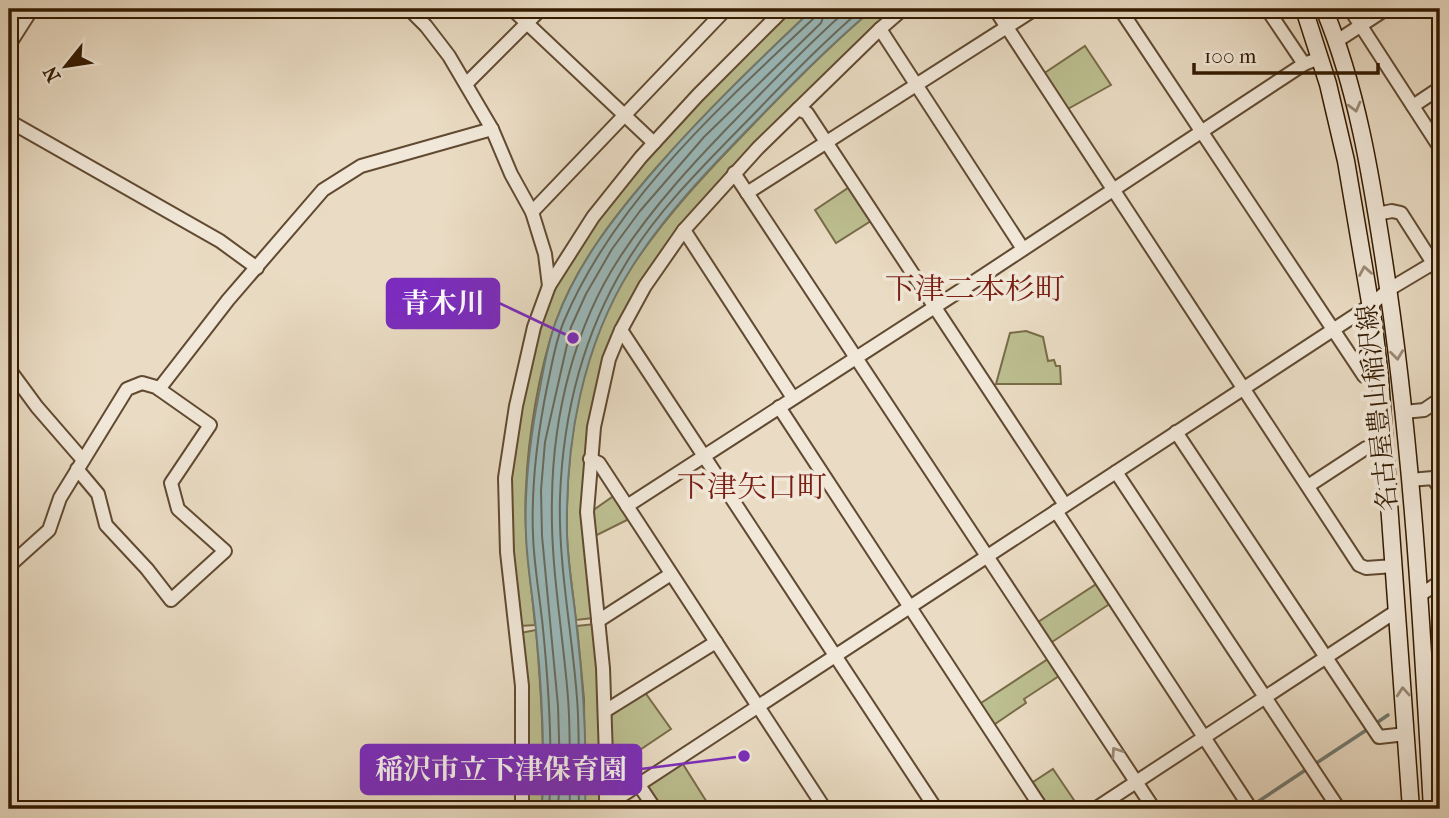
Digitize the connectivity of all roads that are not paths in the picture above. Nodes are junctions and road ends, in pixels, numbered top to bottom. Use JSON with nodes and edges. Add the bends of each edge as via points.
{"nodes":[{"id":1,"x":32,"y":9,"type":"edge"},
{"id":2,"x":409,"y":9,"type":"edge"},
{"id":3,"x":512,"y":9,"type":"edge"},
{"id":4,"x":541,"y":9,"type":"edge"},
{"id":5,"x":726,"y":9,"type":"edge"},
{"id":6,"x":763,"y":9,"type":"edge"},
{"id":7,"x":784,"y":9,"type":"edge"},
{"id":8,"x":903,"y":9,"type":"edge"},
{"id":9,"x":995,"y":9,"type":"edge"},
{"id":10,"x":1035,"y":9,"type":"edge"},
{"id":11,"x":1120,"y":9,"type":"edge"},
{"id":12,"x":1267,"y":9,"type":"edge"},
{"id":13,"x":1304,"y":9,"type":"edge"},
{"id":14,"x":1324,"y":9,"type":"edge"},
{"id":15,"x":1350,"y":9,"type":"edge"},
{"id":16,"x":1386,"y":9,"type":"edge"},
{"id":17,"x":774,"y":19,"type":"junction"},
{"id":18,"x":527,"y":23,"type":"junction"},
{"id":19,"x":1361,"y":25,"type":"junction"},
{"id":20,"x":1007,"y":27,"type":"junction"},
{"id":21,"x":880,"y":29,"type":"junction"},
{"id":22,"x":1337,"y":41,"type":"junction"},
{"id":23,"x":9,"y":45,"type":"edge"},
{"id":24,"x":1320,"y":58,"type":"junction"},
{"id":25,"x":1304,"y":64,"type":"junction"},
{"id":26,"x":466,"y":84,"type":"junction"},
{"id":27,"x":916,"y":85,"type":"junction"},
{"id":28,"x":1440,"y":88,"type":"edge"},
{"id":29,"x":1413,"y":106,"type":"junction"},
{"id":30,"x":798,"y":109,"type":"junction"},
{"id":31,"x":625,"y":116,"type":"junction"},
{"id":32,"x":9,"y":121,"type":"edge"},
{"id":33,"x":492,"y":129,"type":"junction"},
{"id":34,"x":1202,"y":131,"type":"junction"},
{"id":35,"x":827,"y":142,"type":"junction"},
{"id":36,"x":654,"y":143,"type":"junction"},
{"id":37,"x":1440,"y":148,"type":"edge"},
{"id":38,"x":733,"y":173,"type":"junction"},
{"id":39,"x":1114,"y":190,"type":"junction"},
{"id":40,"x":747,"y":193,"type":"junction"},
{"id":41,"x":532,"y":212,"type":"junction"},
{"id":42,"x":1377,"y":214,"type":"junction"},
{"id":43,"x":684,"y":230,"type":"junction"},
{"id":44,"x":1023,"y":249,"type":"junction"},
{"id":45,"x":1438,"y":265,"type":"edge"},
{"id":46,"x":257,"y":268,"type":"junction"},
{"id":47,"x":549,"y":286,"type":"junction"},
{"id":48,"x":1388,"y":290,"type":"junction"},
{"id":49,"x":1371,"y":305,"type":"junction"},
{"id":50,"x":934,"y":306,"type":"junction"},
{"id":51,"x":1334,"y":329,"type":"junction"},
{"id":52,"x":621,"y":330,"type":"junction"},
{"id":53,"x":855,"y":358,"type":"junction"},
{"id":54,"x":9,"y":369,"type":"edge"},
{"id":55,"x":1364,"y":376,"type":"dead end"},
{"id":56,"x":1244,"y":388,"type":"junction"},
{"id":57,"x":159,"y":389,"type":"junction"},
{"id":58,"x":793,"y":398,"type":"junction"},
{"id":59,"x":1440,"y":399,"type":"edge"},
{"id":60,"x":779,"y":407,"type":"junction"},
{"id":61,"x":1404,"y":412,"type":"junction"},
{"id":62,"x":1176,"y":432,"type":"junction"},
{"id":63,"x":1385,"y":447,"type":"junction"},
{"id":64,"x":704,"y":456,"type":"junction"},
{"id":65,"x":590,"y":458,"type":"junction"},
{"id":66,"x":80,"y":464,"type":"junction"},
{"id":67,"x":1116,"y":472,"type":"junction"},
{"id":68,"x":1410,"y":480,"type":"junction"},
{"id":69,"x":1308,"y":486,"type":"junction"},
{"id":70,"x":1440,"y":489,"type":"edge"},
{"id":71,"x":627,"y":506,"type":"junction"},
{"id":72,"x":1060,"y":508,"type":"junction"},
{"id":73,"x":986,"y":556,"type":"junction"},
{"id":74,"x":9,"y":566,"type":"edge"},
{"id":75,"x":1394,"y":566,"type":"junction"},
{"id":76,"x":671,"y":573,"type":"junction"},
{"id":77,"x":1440,"y":582,"type":"edge"},
{"id":78,"x":1420,"y":595,"type":"junction"},
{"id":79,"x":910,"y":607,"type":"junction"},
{"id":80,"x":1398,"y":610,"type":"junction"},
{"id":81,"x":598,"y":621,"type":"junction"},
{"id":82,"x":716,"y":642,"type":"junction"},
{"id":83,"x":835,"y":656,"type":"junction"},
{"id":84,"x":1326,"y":657,"type":"junction"},
{"id":85,"x":1265,"y":697,"type":"junction"},
{"id":86,"x":758,"y":706,"type":"junction"},
{"id":87,"x":605,"y":711,"type":"junction"},
{"id":88,"x":1406,"y":734,"type":"junction"},
{"id":89,"x":1203,"y":738,"type":"junction"},
{"id":90,"x":1136,"y":782,"type":"junction"},
{"id":91,"x":639,"y":785,"type":"junction"},
{"id":92,"x":606,"y":808,"type":"edge"},
{"id":93,"x":522,"y":809,"type":"edge"},
{"id":94,"x":655,"y":809,"type":"edge"},
{"id":95,"x":825,"y":809,"type":"edge"},
{"id":96,"x":936,"y":809,"type":"edge"},
{"id":97,"x":1042,"y":809,"type":"edge"},
{"id":98,"x":1095,"y":809,"type":"edge"},
{"id":99,"x":1154,"y":809,"type":"edge"},
{"id":100,"x":1251,"y":809,"type":"edge"},
{"id":101,"x":1339,"y":809,"type":"edge"},
{"id":102,"x":1411,"y":809,"type":"edge"},
{"id":103,"x":1432,"y":809,"type":"edge"}],
"edges":[{"from":1,"to":23,"type":"street"},
{"from":2,"to":26,"type":"street","via":[[434,36]]},
{"from":3,"to":18,"type":"street"},
{"from":4,"to":18,"type":"street"},
{"from":5,"to":31,"type":"street"},
{"from":6,"to":17,"type":"street"},
{"from":7,"to":17,"type":"street"},
{"from":8,"to":21,"type":"street"},
{"from":9,"to":20,"type":"street"},
{"from":10,"to":20,"type":"street"},
{"from":11,"to":34,"type":"street"},
{"from":12,"to":25,"type":"street"},
{"from":13,"to":24,"type":"main road","name":"名古屋豊山稲沢線"},
{"from":14,"to":22,"type":"main road","name":"名古屋豊山稲沢線"},
{"from":15,"to":19,"type":"street"},
{"from":16,"to":19,"type":"street"},
{"from":17,"to":36,"type":"street"},
{"from":18,"to":26,"type":"street"},
{"from":18,"to":31,"type":"street"},
{"from":19,"to":22,"type":"street"},
{"from":19,"to":29,"type":"street"},
{"from":20,"to":27,"type":"street"},
{"from":20,"to":39,"type":"street"},
{"from":21,"to":27,"type":"street"},
{"from":21,"to":30,"type":"street"},
{"from":22,"to":42,"type":"main road","name":"名古屋豊山稲沢線","one_way":true},
{"from":24,"to":25,"type":"street"},
{"from":49,"to":24,"type":"main road","name":"名古屋豊山稲沢線","one_way":true,"via":[[1344,150]]},
{"from":25,"to":34,"type":"street"},
{"from":26,"to":33,"type":"street"},
{"from":27,"to":35,"type":"street"},
{"from":27,"to":44,"type":"street"},
{"from":28,"to":29,"type":"street"},
{"from":29,"to":37,"type":"street"},
{"from":30,"to":35,"type":"street","via":[[807,113]]},
{"from":30,"to":38,"type":"street"},
{"from":31,"to":36,"type":"street"},
{"from":31,"to":41,"type":"street"},
{"from":32,"to":46,"type":"street","via":[[220,241]]},
{"from":33,"to":41,"type":"street"},
{"from":33,"to":46,"type":"street","via":[[361,166],[339,178],[303,211]]},
{"from":34,"to":39,"type":"street"},
{"from":34,"to":51,"type":"street"},
{"from":35,"to":40,"type":"street"},
{"from":35,"to":50,"type":"street"},
{"from":36,"to":47,"type":"street","via":[[593,217]]},
{"from":38,"to":40,"type":"street"},
{"from":38,"to":43,"type":"street"},
{"from":39,"to":44,"type":"street"},
{"from":39,"to":56,"type":"street"},
{"from":40,"to":53,"type":"street"},
{"from":41,"to":47,"type":"street"},
{"from":42,"to":45,"type":"street","via":[[1401,214]]},
{"from":42,"to":48,"type":"main road","name":"名古屋豊山稲沢線"},
{"from":43,"to":52,"type":"street","via":[[650,276]]},
{"from":43,"to":58,"type":"street"},
{"from":44,"to":50,"type":"street"},
{"from":45,"to":48,"type":"street"},
{"from":46,"to":57,"type":"street"},
{"from":47,"to":93,"type":"street","via":[[516,405],[505,478],[507,552],[522,686]]},
{"from":48,"to":49,"type":"street"},
{"from":48,"to":61,"type":"main road","name":"名古屋豊山稲沢線","one_way":true},
{"from":49,"to":51,"type":"street"},
{"from":49,"to":63,"type":"main road","name":"名古屋豊山稲沢線"},
{"from":50,"to":53,"type":"street"},
{"from":50,"to":72,"type":"street"},
{"from":51,"to":55,"type":"street"},
{"from":51,"to":56,"type":"street"},
{"from":52,"to":64,"type":"street"},
{"from":52,"to":65,"type":"street","via":[[601,390]]},
{"from":53,"to":58,"type":"street"},
{"from":53,"to":73,"type":"street"},
{"from":54,"to":66,"type":"street"},
{"from":56,"to":62,"type":"street"},
{"from":56,"to":69,"type":"street"},
{"from":57,"to":66,"type":"street","via":[[142,383],[127,389]]},
{"from":57,"to":66,"type":"street","via":[[210,425],[171,483],[178,509],[225,551],[171,600],[106,525],[98,494]]},
{"from":58,"to":60,"type":"street"},
{"from":59,"to":61,"type":"street","via":[[1424,410]]},
{"from":60,"to":64,"type":"street"},
{"from":60,"to":79,"type":"street"},
{"from":61,"to":68,"type":"main road","name":"名古屋豊山稲沢線"},
{"from":62,"to":67,"type":"street"},
{"from":62,"to":84,"type":"street"},
{"from":63,"to":69,"type":"street","via":[[1366,448]]},
{"from":63,"to":75,"type":"main road","name":"名古屋豊山稲沢線"},
{"from":64,"to":71,"type":"street"},
{"from":64,"to":83,"type":"street"},
{"from":65,"to":71,"type":"street","via":[[599,463]]},
{"from":65,"to":81,"type":"street","via":[[587,512]]},
{"from":66,"to":74,"type":"street","via":[[60,498],[49,530]]},
{"from":67,"to":72,"type":"street"},
{"from":67,"to":85,"type":"street"},
{"from":68,"to":70,"type":"street","via":[[1433,478]]},
{"from":68,"to":78,"type":"main road","name":"名古屋豊山稲沢線"},
{"from":69,"to":75,"type":"street","via":[[1359,565]]},
{"from":71,"to":76,"type":"street"},
{"from":72,"to":73,"type":"street"},
{"from":72,"to":89,"type":"street"},
{"from":73,"to":79,"type":"street"},
{"from":90,"to":73,"type":"street","one_way":true},
{"from":75,"to":80,"type":"main road","name":"名古屋豊山稲沢線"},
{"from":76,"to":81,"type":"street"},
{"from":76,"to":82,"type":"street"},
{"from":77,"to":78,"type":"street"},
{"from":78,"to":103,"type":"main road","name":"名古屋豊山稲沢線"},
{"from":79,"to":83,"type":"street"},
{"from":79,"to":97,"type":"street"},
{"from":80,"to":84,"type":"street"},
{"from":88,"to":80,"type":"main road","name":"名古屋豊山稲沢線","one_way":true},
{"from":81,"to":87,"type":"street"},
{"from":82,"to":86,"type":"street"},
{"from":82,"to":87,"type":"street"},
{"from":83,"to":86,"type":"street"},
{"from":83,"to":96,"type":"street"},
{"from":84,"to":85,"type":"street"},
{"from":84,"to":88,"type":"street","via":[[1380,737]]},
{"from":85,"to":89,"type":"street"},
{"from":85,"to":101,"type":"street"},
{"from":86,"to":91,"type":"street"},
{"from":86,"to":95,"type":"street"},
{"from":87,"to":92,"type":"street"},
{"from":88,"to":102,"type":"main road","name":"名古屋豊山稲沢線"},
{"from":89,"to":90,"type":"street"},
{"from":89,"to":100,"type":"street"},
{"from":90,"to":98,"type":"street"},
{"from":90,"to":99,"type":"street"},
{"from":91,"to":92,"type":"street"},
{"from":91,"to":94,"type":"street"}]}
